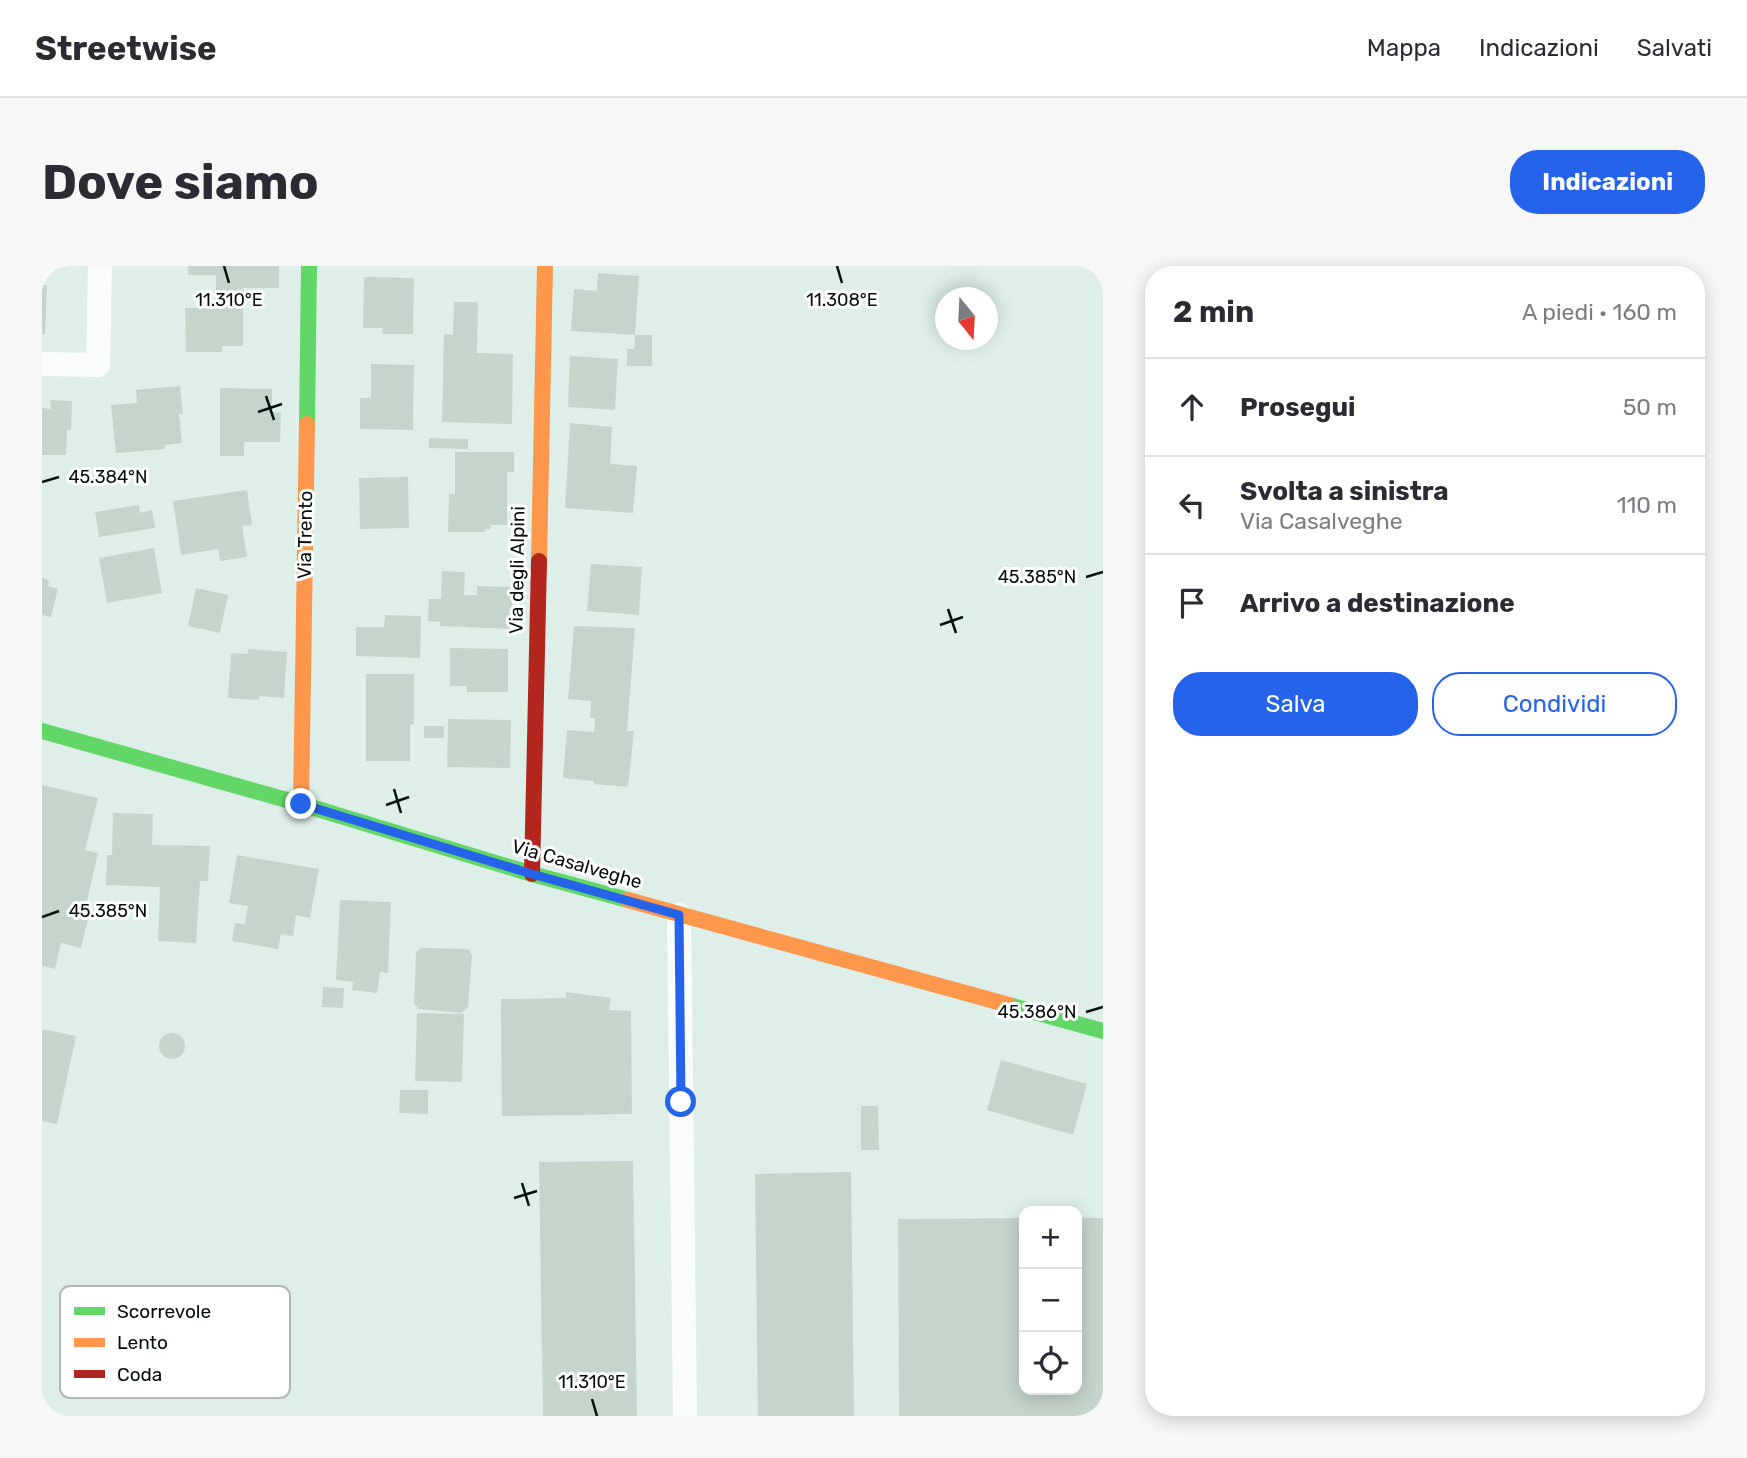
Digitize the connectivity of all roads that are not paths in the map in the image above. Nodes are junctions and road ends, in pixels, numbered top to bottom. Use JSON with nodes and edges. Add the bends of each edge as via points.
{"nodes":[{"id":1,"x":100,"y":266,"type":"edge"},
{"id":2,"x":309,"y":266,"type":"edge"},
{"id":3,"x":545,"y":266,"type":"edge"},
{"id":4,"x":42,"y":364,"type":"edge"},
{"id":5,"x":42,"y":731,"type":"edge"},
{"id":6,"x":301,"y":804,"type":"junction"},
{"id":7,"x":532,"y":874,"type":"junction"},
{"id":8,"x":679,"y":915,"type":"junction"},
{"id":9,"x":1103,"y":1031,"type":"edge"},
{"id":10,"x":685,"y":1416,"type":"edge"}],
"edges":[{"from":1,"to":4,"type":"street","via":[[97,365]]},
{"from":2,"to":6,"type":"street","name":"Via Trento"},
{"from":3,"to":7,"type":"street","name":"Via degli Alpini"},
{"from":5,"to":6,"type":"street","name":"Via Casalveghe"},
{"from":6,"to":7,"type":"street","name":"Via Casalveghe"},
{"from":7,"to":8,"type":"street","name":"Via Casalveghe"},
{"from":8,"to":9,"type":"street","name":"Via Casalveghe"},
{"from":8,"to":10,"type":"street"}]}
